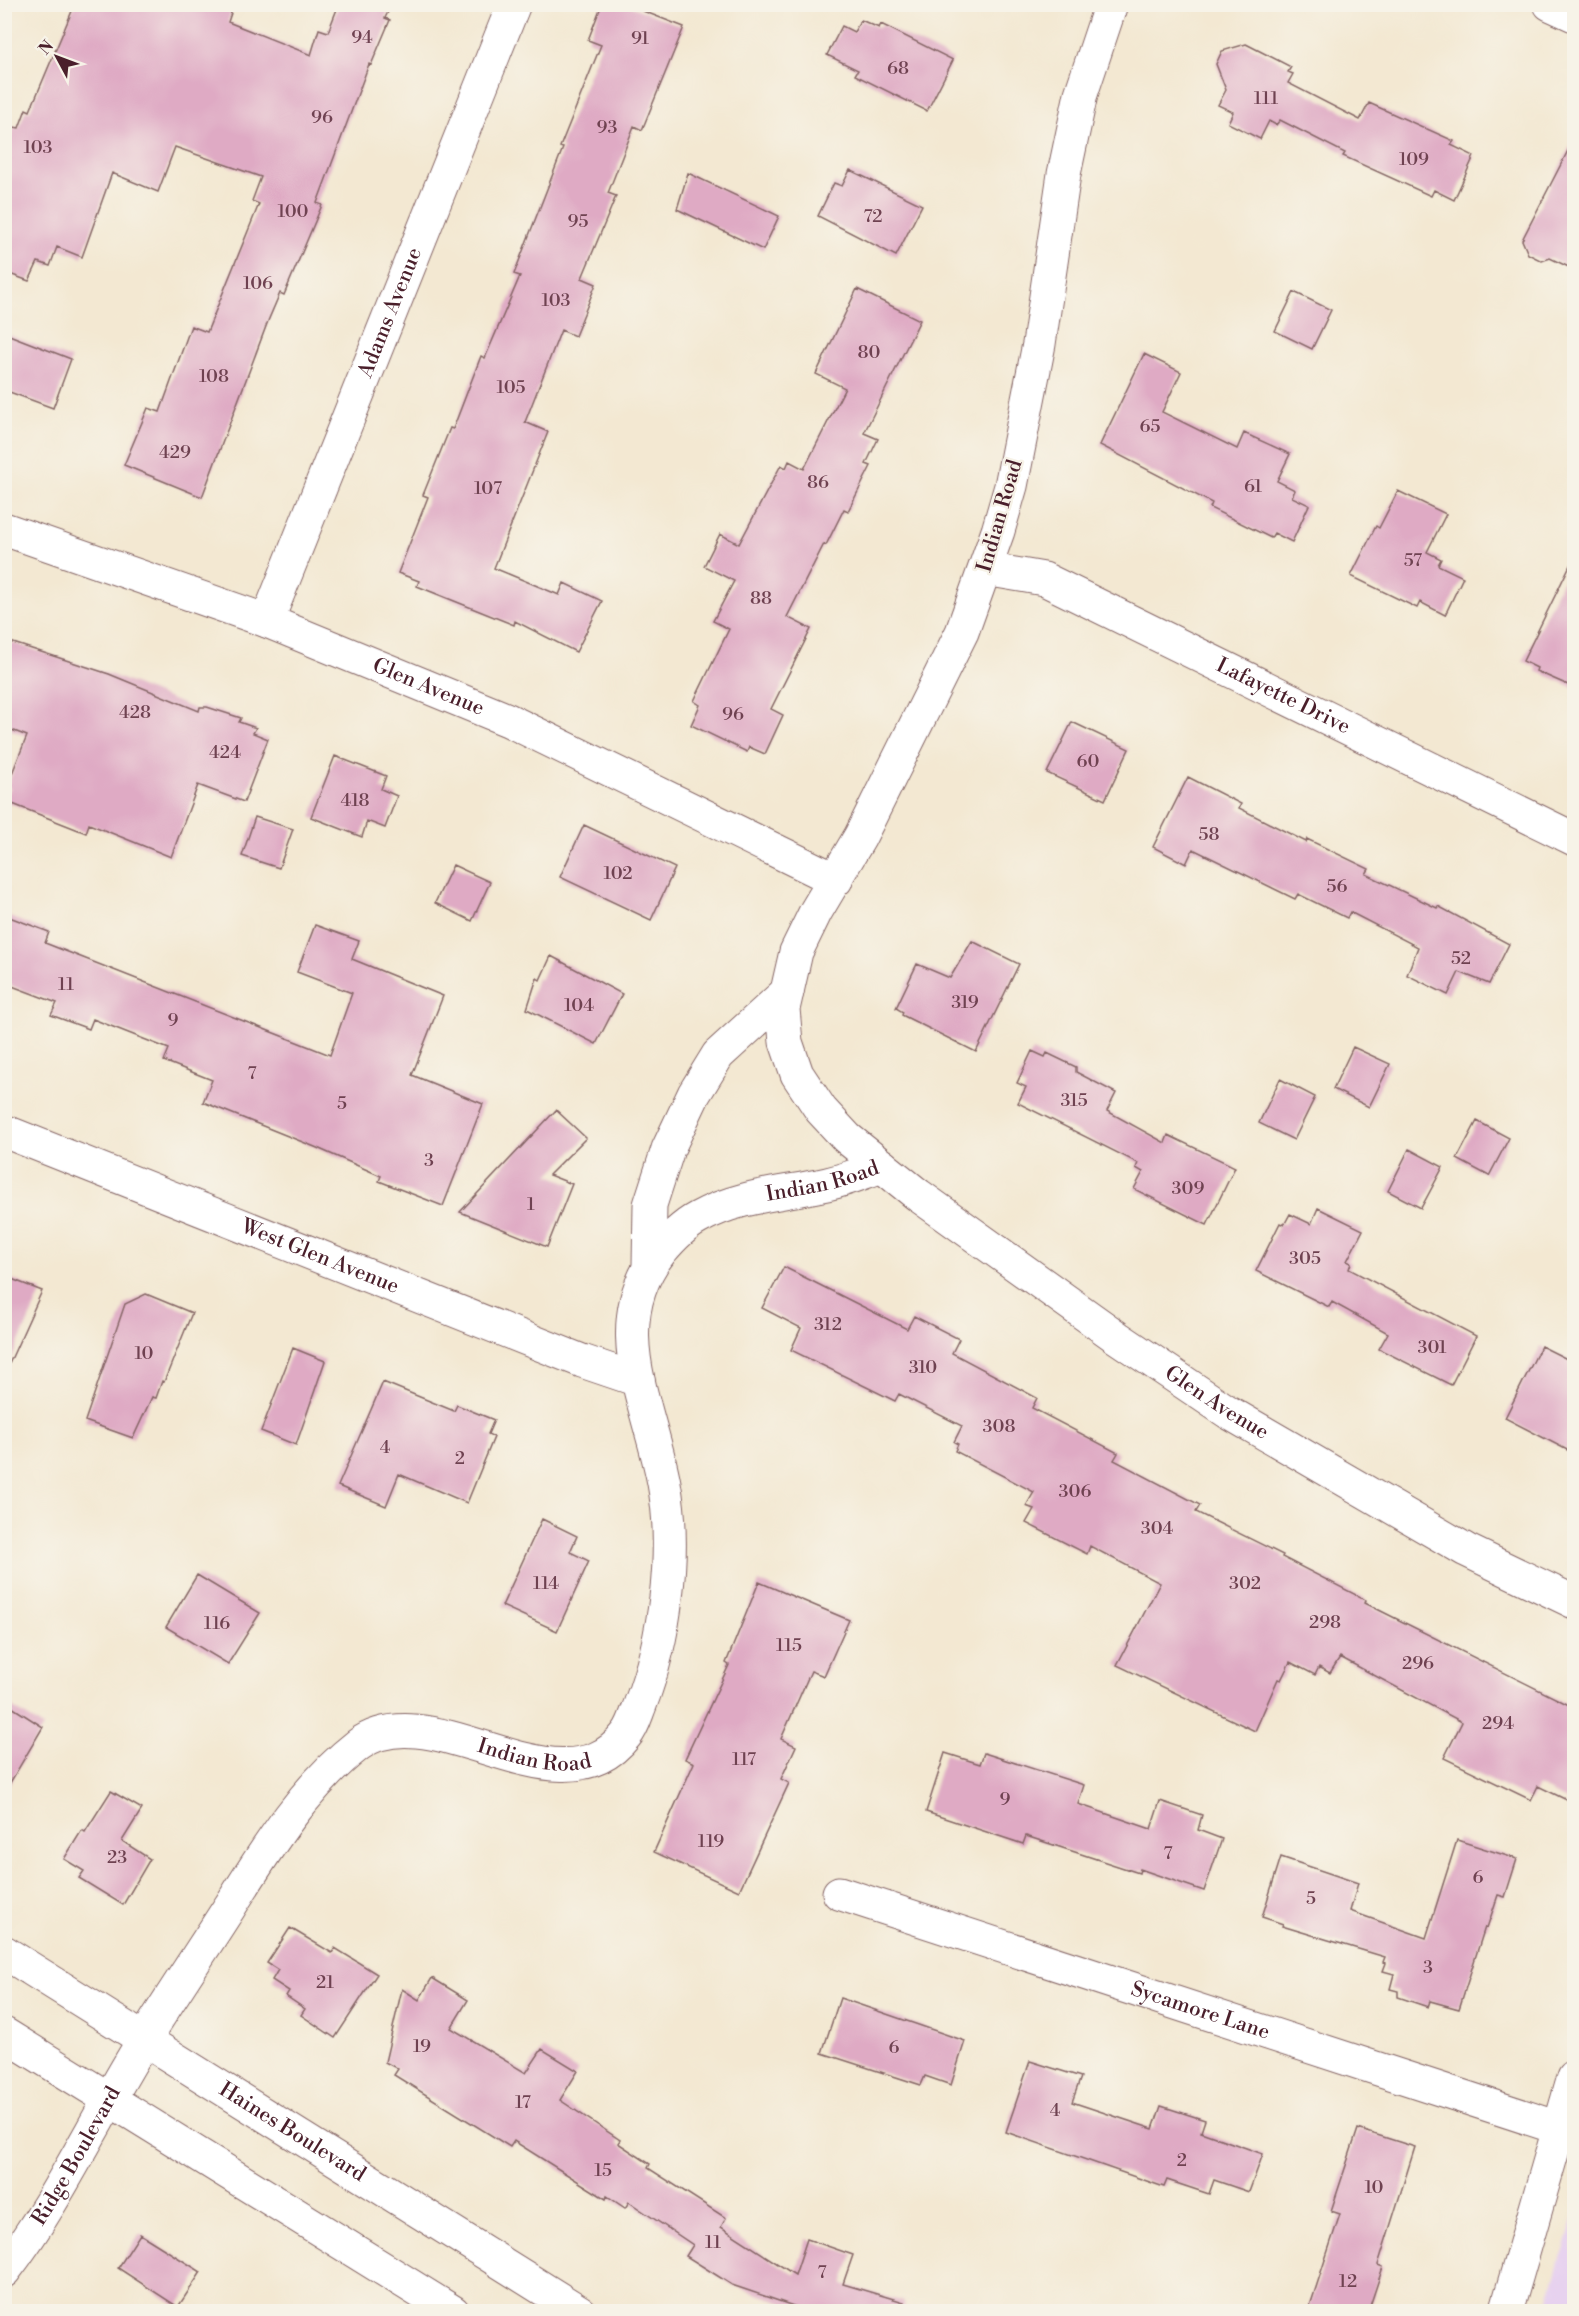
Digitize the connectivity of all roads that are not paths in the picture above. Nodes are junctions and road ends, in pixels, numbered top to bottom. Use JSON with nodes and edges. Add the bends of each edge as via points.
{"nodes":[{"id":1,"x":514,"y":4,"type":"edge"},
{"id":2,"x":1111,"y":4,"type":"edge"},
{"id":3,"x":1550,"y":4,"type":"edge"},
{"id":4,"x":1575,"y":15,"type":"edge"},
{"id":5,"x":4,"y":529,"type":"edge"},
{"id":6,"x":985,"y":569,"type":"junction"},
{"id":7,"x":267,"y":621,"type":"junction"},
{"id":8,"x":1575,"y":839,"type":"edge"},
{"id":9,"x":836,"y":880,"type":"junction"},
{"id":10,"x":787,"y":992,"type":"junction"},
{"id":11,"x":4,"y":1131,"type":"edge"},
{"id":12,"x":882,"y":1166,"type":"junction"},
{"id":13,"x":649,"y":1266,"type":"junction"},
{"id":14,"x":638,"y":1380,"type":"junction"},
{"id":15,"x":1575,"y":1602,"type":"edge"},
{"id":16,"x":840,"y":1893,"type":"dead end"},
{"id":17,"x":4,"y":1952,"type":"edge"},
{"id":18,"x":4,"y":2034,"type":"edge"},
{"id":19,"x":145,"y":2039,"type":"junction"},
{"id":20,"x":1575,"y":2076,"type":"edge"},
{"id":21,"x":109,"y":2099,"type":"junction"},
{"id":22,"x":1559,"y":2128,"type":"junction"},
{"id":23,"x":4,"y":2271,"type":"edge"},
{"id":24,"x":453,"y":2312,"type":"edge"},
{"id":25,"x":580,"y":2312,"type":"edge"},
{"id":26,"x":1506,"y":2312,"type":"edge"}],
"edges":[{"from":1,"to":7,"type":"street","name":"Adams Avenue"},
{"from":2,"to":6,"type":"street","name":"Indian Road","via":[[1081,94],[1011,486]]},
{"from":3,"to":4,"type":"street"},
{"from":5,"to":7,"type":"street","name":"Glen Avenue"},
{"from":6,"to":8,"type":"street","name":"Lafayette Drive","via":[[1044,579]]},
{"from":6,"to":9,"type":"street","name":"Indian Road","via":[[962,632]]},
{"from":7,"to":9,"type":"street","name":"Glen Avenue","via":[[508,720]]},
{"from":9,"to":10,"type":"street","name":"Indian Road","via":[[796,952]]},
{"from":10,"to":12,"type":"street","name":"Indian Road","via":[[783,1009],[786,1041],[797,1074],[821,1110],[847,1138]]},
{"from":10,"to":13,"type":"street","name":"Indian Road","via":[[718,1055],[694,1094],[668,1149],[650,1205]]},
{"from":11,"to":14,"type":"street","name":"West Glen Avenue","via":[[570,1357]]},
{"from":12,"to":13,"type":"street","name":"Indian Road","via":[[828,1184],[746,1198],[698,1218],[673,1236]]},
{"from":12,"to":15,"type":"street","name":"Glen Avenue","via":[[1228,1412],[1466,1550]]},
{"from":13,"to":14,"type":"street","name":"Indian Road","via":[[634,1297],[631,1332]]},
{"from":14,"to":19,"type":"street","name":"Indian Road","via":[[664,1486],[669,1574],[653,1670],[629,1732],[614,1748],[571,1765],[531,1762],[414,1731],[387,1731],[361,1743],[321,1781],[267,1850]]},
{"from":16,"to":22,"type":"street","name":"Sycamore Lane"},
{"from":17,"to":19,"type":"street","name":"Haines Boulevard"},
{"from":18,"to":21,"type":"street"},
{"from":19,"to":21,"type":"street","name":"Ridge Boulevard"},
{"from":19,"to":25,"type":"street","name":"Haines Boulevard"},
{"from":20,"to":22,"type":"street"},
{"from":21,"to":23,"type":"street","name":"Ridge Boulevard","via":[[84,2148]]},
{"from":21,"to":24,"type":"street"},
{"from":22,"to":26,"type":"street"}]}
